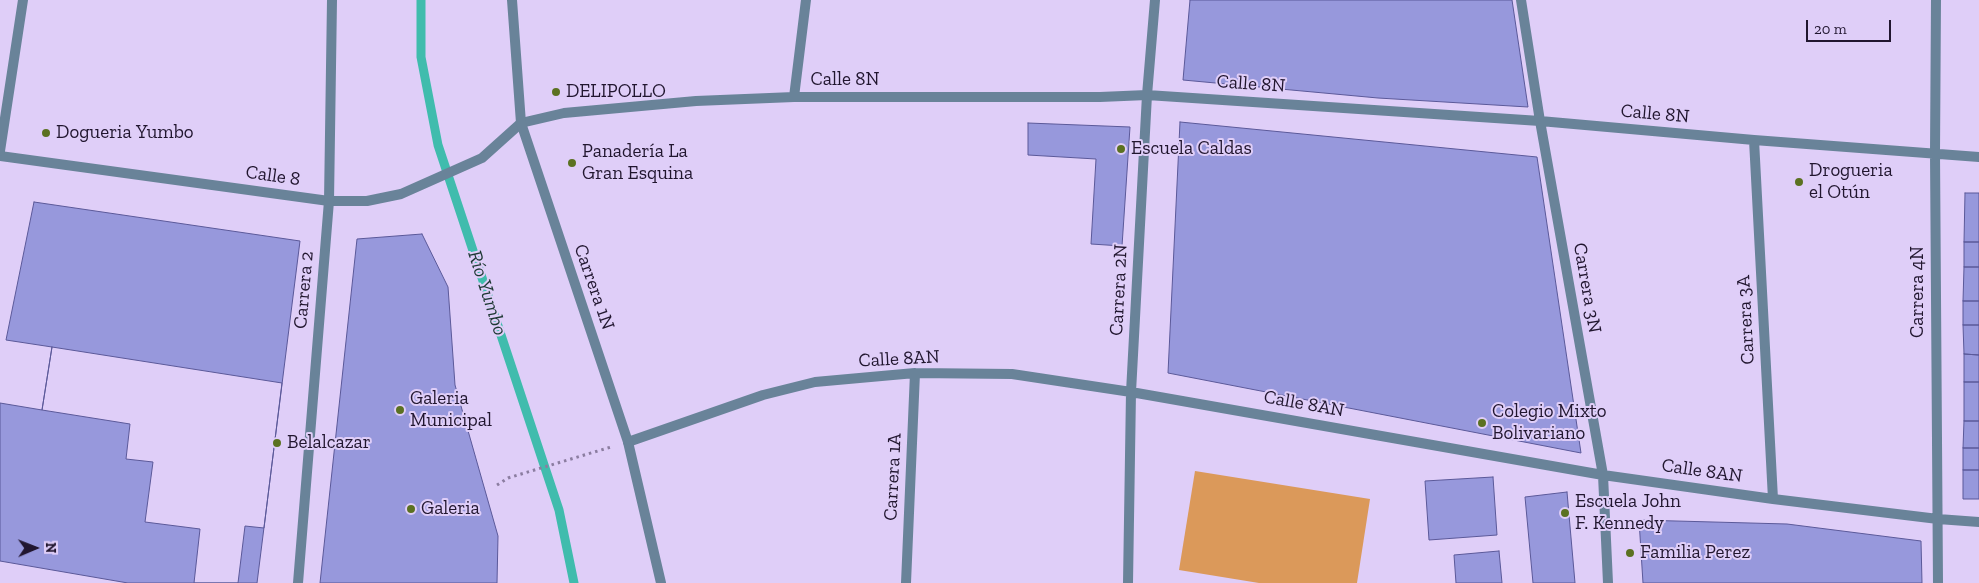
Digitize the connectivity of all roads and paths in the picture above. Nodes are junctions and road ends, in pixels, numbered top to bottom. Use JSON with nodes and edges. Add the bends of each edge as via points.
{"nodes":[{"id":1,"x":23,"y":0,"type":"edge"},
{"id":2,"x":332,"y":0,"type":"edge"},
{"id":3,"x":512,"y":0,"type":"edge"},
{"id":4,"x":806,"y":0,"type":"edge"},
{"id":5,"x":1155,"y":0,"type":"edge"},
{"id":6,"x":1521,"y":0,"type":"edge"},
{"id":7,"x":1936,"y":0,"type":"edge"},
{"id":8,"x":1147,"y":95,"type":"junction"},
{"id":9,"x":794,"y":97,"type":"junction"},
{"id":10,"x":1540,"y":121,"type":"junction"},
{"id":11,"x":521,"y":123,"type":"junction"},
{"id":12,"x":1754,"y":140,"type":"junction"},
{"id":13,"x":0,"y":151,"type":"edge"},
{"id":14,"x":1935,"y":154,"type":"junction"},
{"id":15,"x":0,"y":156,"type":"edge"},
{"id":16,"x":1979,"y":157,"type":"edge"},
{"id":17,"x":329,"y":201,"type":"junction"},
{"id":18,"x":915,"y":373,"type":"junction"},
{"id":19,"x":1131,"y":392,"type":"junction"},
{"id":20,"x":628,"y":442,"type":"junction"},
{"id":21,"x":596,"y":451,"type":"dead end"},
{"id":22,"x":1603,"y":475,"type":"junction"},
{"id":23,"x":497,"y":485,"type":"dead end"},
{"id":24,"x":1773,"y":499,"type":"junction"},
{"id":25,"x":1938,"y":519,"type":"junction"},
{"id":26,"x":1979,"y":522,"type":"edge"},
{"id":27,"x":298,"y":583,"type":"edge"},
{"id":28,"x":661,"y":583,"type":"edge"},
{"id":29,"x":906,"y":583,"type":"edge"},
{"id":30,"x":1128,"y":583,"type":"edge"},
{"id":31,"x":1608,"y":583,"type":"edge"},
{"id":32,"x":1938,"y":583,"type":"edge"}],
"edges":[{"from":1,"to":13,"type":"street"},
{"from":2,"to":17,"type":"street","name":"Carrera 2"},
{"from":3,"to":11,"type":"street","name":"Carrera 1N"},
{"from":4,"to":9,"type":"street"},
{"from":5,"to":8,"type":"street","name":"Carrera 2N"},
{"from":6,"to":10,"type":"street","name":"Carrera 3N"},
{"from":7,"to":14,"type":"street","name":"Carrera 4N"},
{"from":8,"to":9,"type":"street","name":"Calle 8N"},
{"from":8,"to":10,"type":"street","name":"Calle 8N"},
{"from":8,"to":19,"type":"street","name":"Carrera 2N"},
{"from":9,"to":11,"type":"street","name":"Calle 8N","via":[[564,113]]},
{"from":10,"to":12,"type":"street","name":"Calle 8N"},
{"from":10,"to":22,"type":"street","name":"Carrera 3N"},
{"from":11,"to":17,"type":"street","name":"Calle 8","via":[[482,158],[401,194],[367,201]]},
{"from":11,"to":20,"type":"street","name":"Carrera 1N"},
{"from":12,"to":14,"type":"street","name":"Calle 8N"},
{"from":12,"to":24,"type":"street","name":"Carrera 3A"},
{"from":14,"to":16,"type":"street","name":"Calle 8N"},
{"from":14,"to":25,"type":"street","name":"Carrera 4N"},
{"from":15,"to":17,"type":"street","name":"Calle 8"},
{"from":17,"to":27,"type":"street","name":"Carrera 2"},
{"from":18,"to":19,"type":"street","name":"Calle 8AN","via":[[1012,374]]},
{"from":18,"to":20,"type":"street","name":"Calle 8AN","via":[[814,382],[763,395]]},
{"from":18,"to":29,"type":"street","name":"Carrera 1A"},
{"from":19,"to":22,"type":"street","name":"Calle 8AN"},
{"from":19,"to":30,"type":"street","name":"Carrera 2N"},
{"from":20,"to":28,"type":"street","name":"Carrera 1N"},
{"from":21,"to":23,"type":"path","via":[[508,478]]},
{"from":22,"to":24,"type":"street","name":"Calle 8AN"},
{"from":22,"to":31,"type":"street","name":"Carrera 3N"},
{"from":24,"to":25,"type":"street","name":"Calle 8AN"},
{"from":25,"to":26,"type":"street","name":"Calle 8AN"},
{"from":25,"to":32,"type":"street","name":"Carrera 4N"}]}
